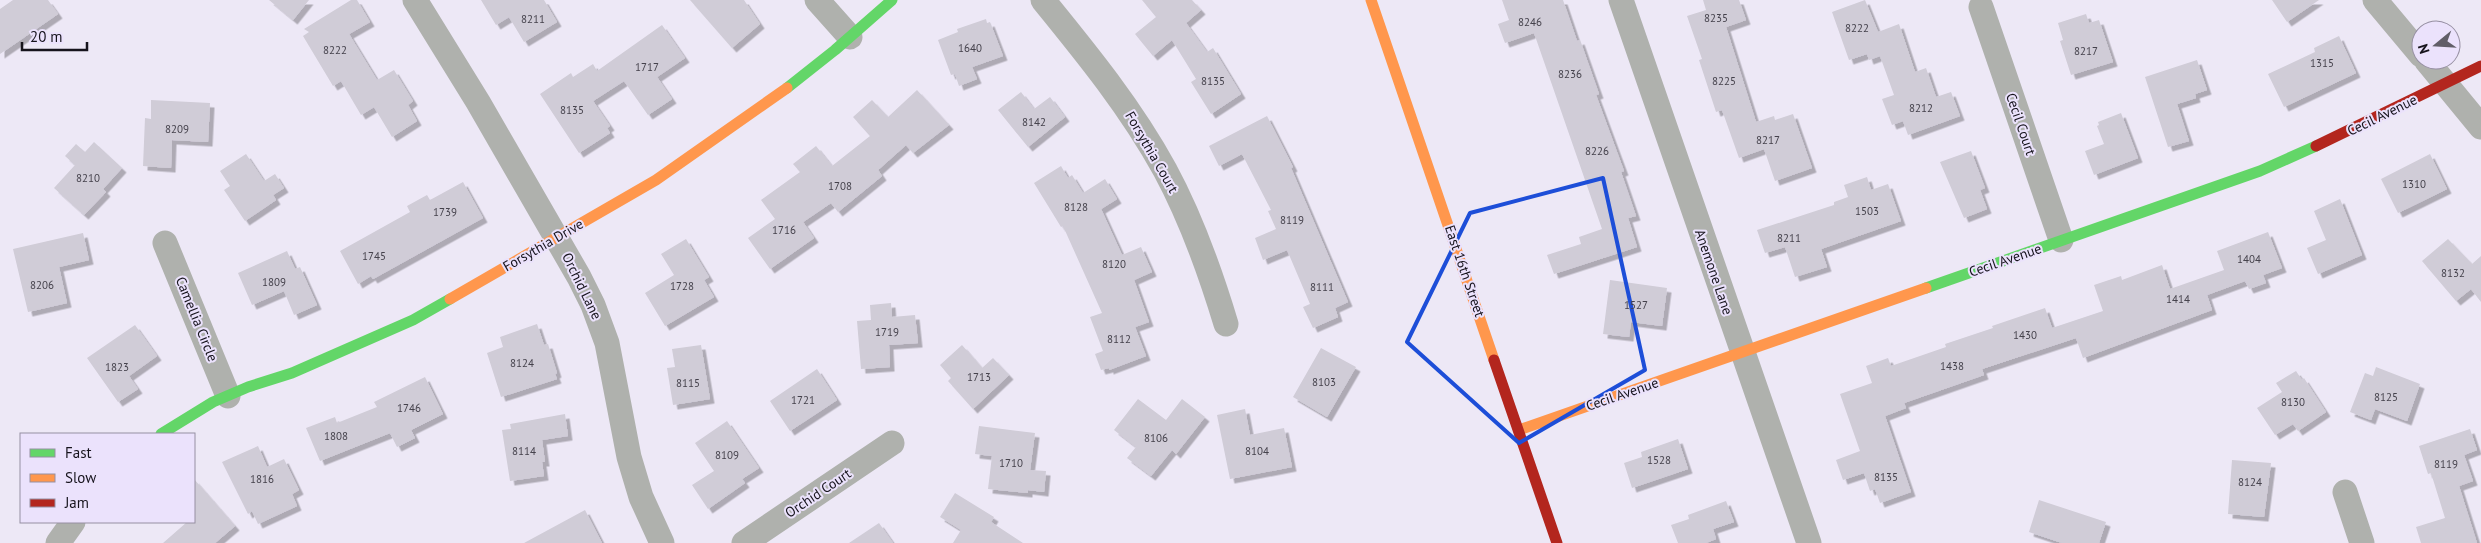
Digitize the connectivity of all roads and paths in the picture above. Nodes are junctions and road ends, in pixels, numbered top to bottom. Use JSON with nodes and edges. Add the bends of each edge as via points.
{"nodes":[{"id":1,"x":416,"y":0,"type":"edge"},
{"id":2,"x":818,"y":0,"type":"edge"},
{"id":3,"x":892,"y":0,"type":"edge"},
{"id":4,"x":1043,"y":0,"type":"edge"},
{"id":5,"x":1371,"y":0,"type":"edge"},
{"id":6,"x":1620,"y":0,"type":"edge"},
{"id":7,"x":2375,"y":0,"type":"edge"},
{"id":8,"x":1981,"y":7,"type":"dead end"},
{"id":9,"x":850,"y":37,"type":"junction"},
{"id":10,"x":2411,"y":42,"type":"edge"},
{"id":11,"x":2481,"y":66,"type":"edge"},
{"id":12,"x":2434,"y":70,"type":"edge"},
{"id":13,"x":2446,"y":84,"type":"junction"},
{"id":14,"x":2481,"y":127,"type":"edge"},
{"id":15,"x":557,"y":238,"type":"junction"},
{"id":16,"x":2061,"y":240,"type":"junction"},
{"id":17,"x":165,"y":243,"type":"dead end"},
{"id":18,"x":1226,"y":324,"type":"dead end"},
{"id":19,"x":1742,"y":352,"type":"junction"},
{"id":20,"x":228,"y":396,"type":"junction"},
{"id":21,"x":1519,"y":430,"type":"junction"},
{"id":22,"x":162,"y":433,"type":"edge"},
{"id":23,"x":892,"y":443,"type":"dead end"},
{"id":24,"x":2345,"y":492,"type":"dead end"},
{"id":25,"x":72,"y":523,"type":"edge"},
{"id":26,"x":58,"y":543,"type":"edge"},
{"id":27,"x":662,"y":543,"type":"edge"},
{"id":28,"x":744,"y":543,"type":"edge"},
{"id":29,"x":1558,"y":543,"type":"edge"},
{"id":30,"x":1809,"y":543,"type":"edge"},
{"id":31,"x":2362,"y":543,"type":"edge"}],
"edges":[{"from":1,"to":15,"type":"street","name":"Orchid Lane"},
{"from":2,"to":9,"type":"street"},
{"from":3,"to":9,"type":"street","name":"Forsythia Drive"},
{"from":4,"to":18,"type":"street","name":"Forsythia Court","via":[[1123,101],[1164,169],[1194,231]]},
{"from":5,"to":21,"type":"street","name":"East 16th Street"},
{"from":6,"to":19,"type":"street","name":"Anemone Lane"},
{"from":7,"to":10,"type":"street"},
{"from":8,"to":16,"type":"street","name":"Cecil Court"},
{"from":9,"to":15,"type":"street","name":"Forsythia Drive","via":[[796,82],[723,135],[656,180]]},
{"from":11,"to":13,"type":"street","name":"Cecil Avenue"},
{"from":12,"to":13,"type":"street"},
{"from":13,"to":14,"type":"street"},
{"from":13,"to":16,"type":"street","name":"Cecil Avenue","via":[[2278,163]]},
{"from":15,"to":20,"type":"street","name":"Forsythia Drive","via":[[413,320],[292,373]]},
{"from":15,"to":27,"type":"street","name":"Orchid Lane","via":[[579,277],[602,330],[629,457],[641,497]]},
{"from":16,"to":19,"type":"street","name":"Cecil Avenue"},
{"from":17,"to":20,"type":"street","name":"Camellia Circle"},
{"from":19,"to":21,"type":"street","name":"Cecil Avenue"},
{"from":19,"to":30,"type":"street","name":"Anemone Lane"},
{"from":20,"to":22,"type":"street","name":"Forsythia Drive","via":[[197,410]]},
{"from":21,"to":29,"type":"street","name":"East 16th Street"},
{"from":23,"to":28,"type":"street","name":"Orchid Court"},
{"from":24,"to":31,"type":"street"},
{"from":25,"to":26,"type":"street"}]}
